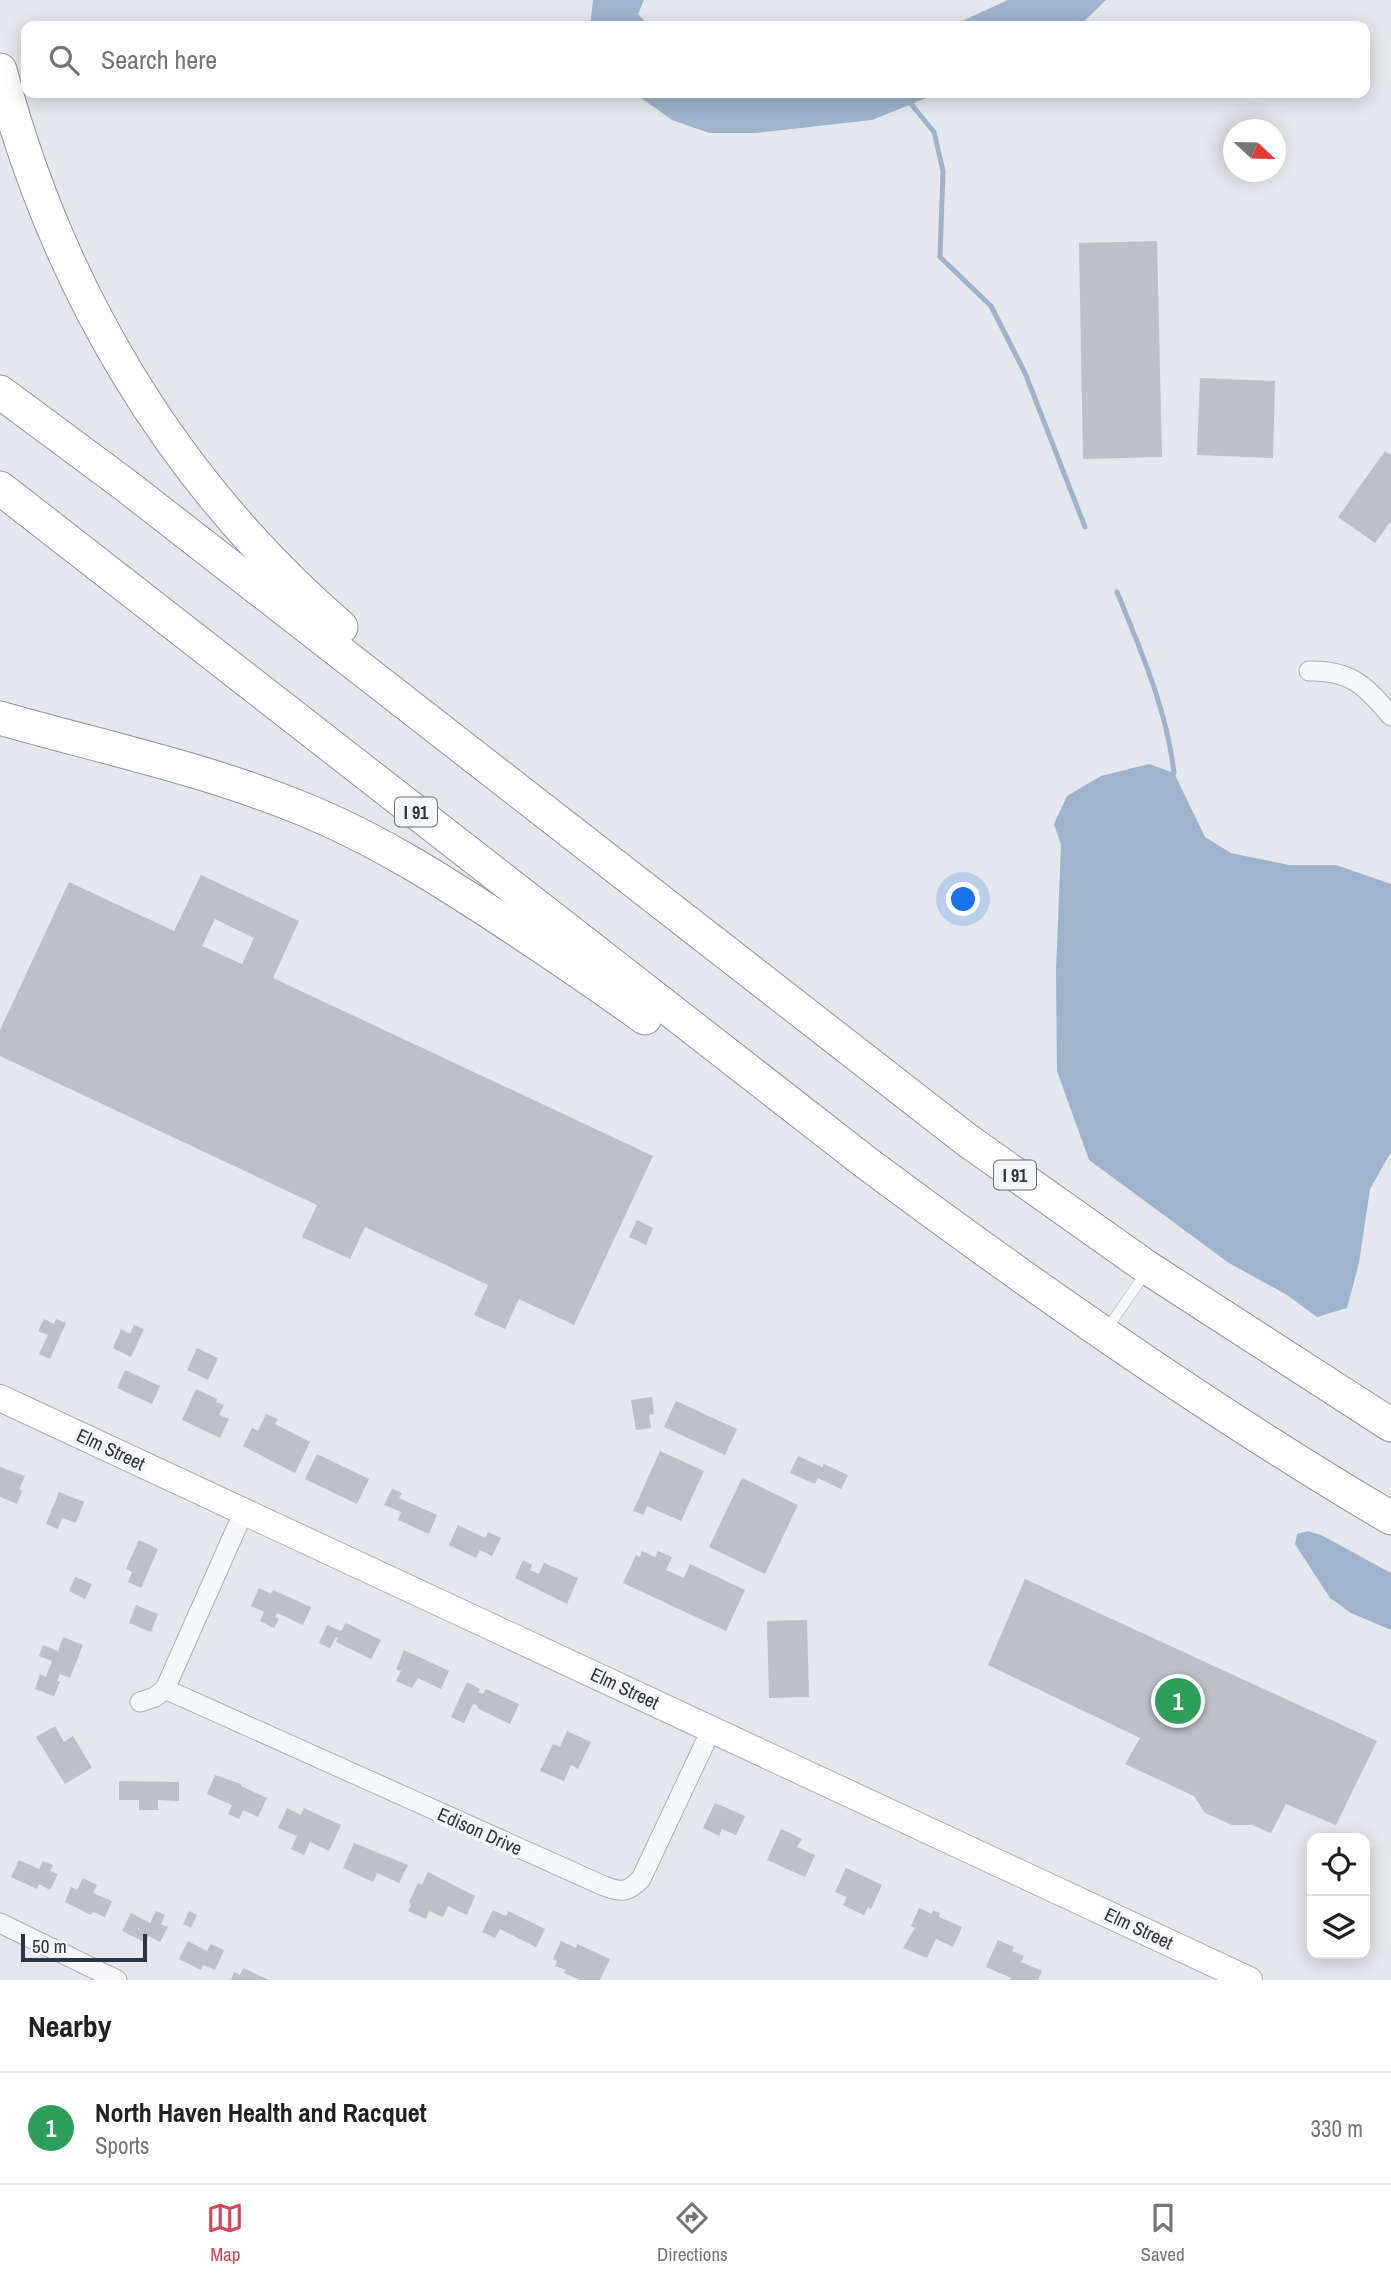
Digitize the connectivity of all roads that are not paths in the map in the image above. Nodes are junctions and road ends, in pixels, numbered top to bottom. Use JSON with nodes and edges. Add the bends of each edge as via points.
{"nodes":[{"id":1,"x":0,"y":70,"type":"edge"},
{"id":2,"x":0,"y":392,"type":"edge"},
{"id":3,"x":0,"y":488,"type":"edge"},
{"id":4,"x":1309,"y":671,"type":"dead end"},
{"id":5,"x":1391,"y":716,"type":"edge"},
{"id":6,"x":0,"y":718,"type":"edge"},
{"id":7,"x":447,"y":736,"type":"junction"},
{"id":8,"x":831,"y":1136,"type":"junction"},
{"id":9,"x":1148,"y":1268,"type":"junction"},
{"id":10,"x":1104,"y":1334,"type":"junction"},
{"id":11,"x":0,"y":1398,"type":"edge"},
{"id":12,"x":1391,"y":1424,"type":"edge"},
{"id":13,"x":244,"y":1511,"type":"junction"},
{"id":14,"x":1391,"y":1518,"type":"edge"},
{"id":15,"x":165,"y":1689,"type":"junction"},
{"id":16,"x":140,"y":1702,"type":"dead end"},
{"id":17,"x":712,"y":1728,"type":"junction"},
{"id":18,"x":0,"y":1923,"type":"edge"},
{"id":19,"x":117,"y":1980,"type":"edge"},
{"id":20,"x":1249,"y":1980,"type":"edge"}],
"edges":[{"from":1,"to":7,"type":"highway","via":[[28,166],[57,238],[98,324],[149,410],[252,542],[321,611],[411,685]]},
{"from":2,"to":7,"type":"highway","number":"I 91"},
{"from":3,"to":8,"type":"highway","number":"I 91"},
{"from":4,"to":5,"type":"street","via":[[1329,670],[1353,679]]},
{"from":6,"to":8,"type":"highway","via":[[251,790],[363,837],[580,972],[762,1106]]},
{"from":7,"to":9,"type":"highway","number":"I 91","via":[[911,1097]]},
{"from":8,"to":10,"type":"highway","number":"I 91"},
{"from":9,"to":10,"type":"lane"},
{"from":9,"to":12,"type":"highway","number":"I 91"},
{"from":10,"to":14,"type":"highway","number":"I 91","via":[[1258,1437]]},
{"from":11,"to":13,"type":"street","name":"Elm Street"},
{"from":13,"to":15,"type":"street"},
{"from":13,"to":17,"type":"street","name":"Elm Street"},
{"from":15,"to":16,"type":"street"},
{"from":15,"to":17,"type":"street","name":"Edison Drive","via":[[623,1892],[641,1879]]},
{"from":17,"to":20,"type":"street","name":"Elm Street"},
{"from":18,"to":19,"type":"street"}]}
